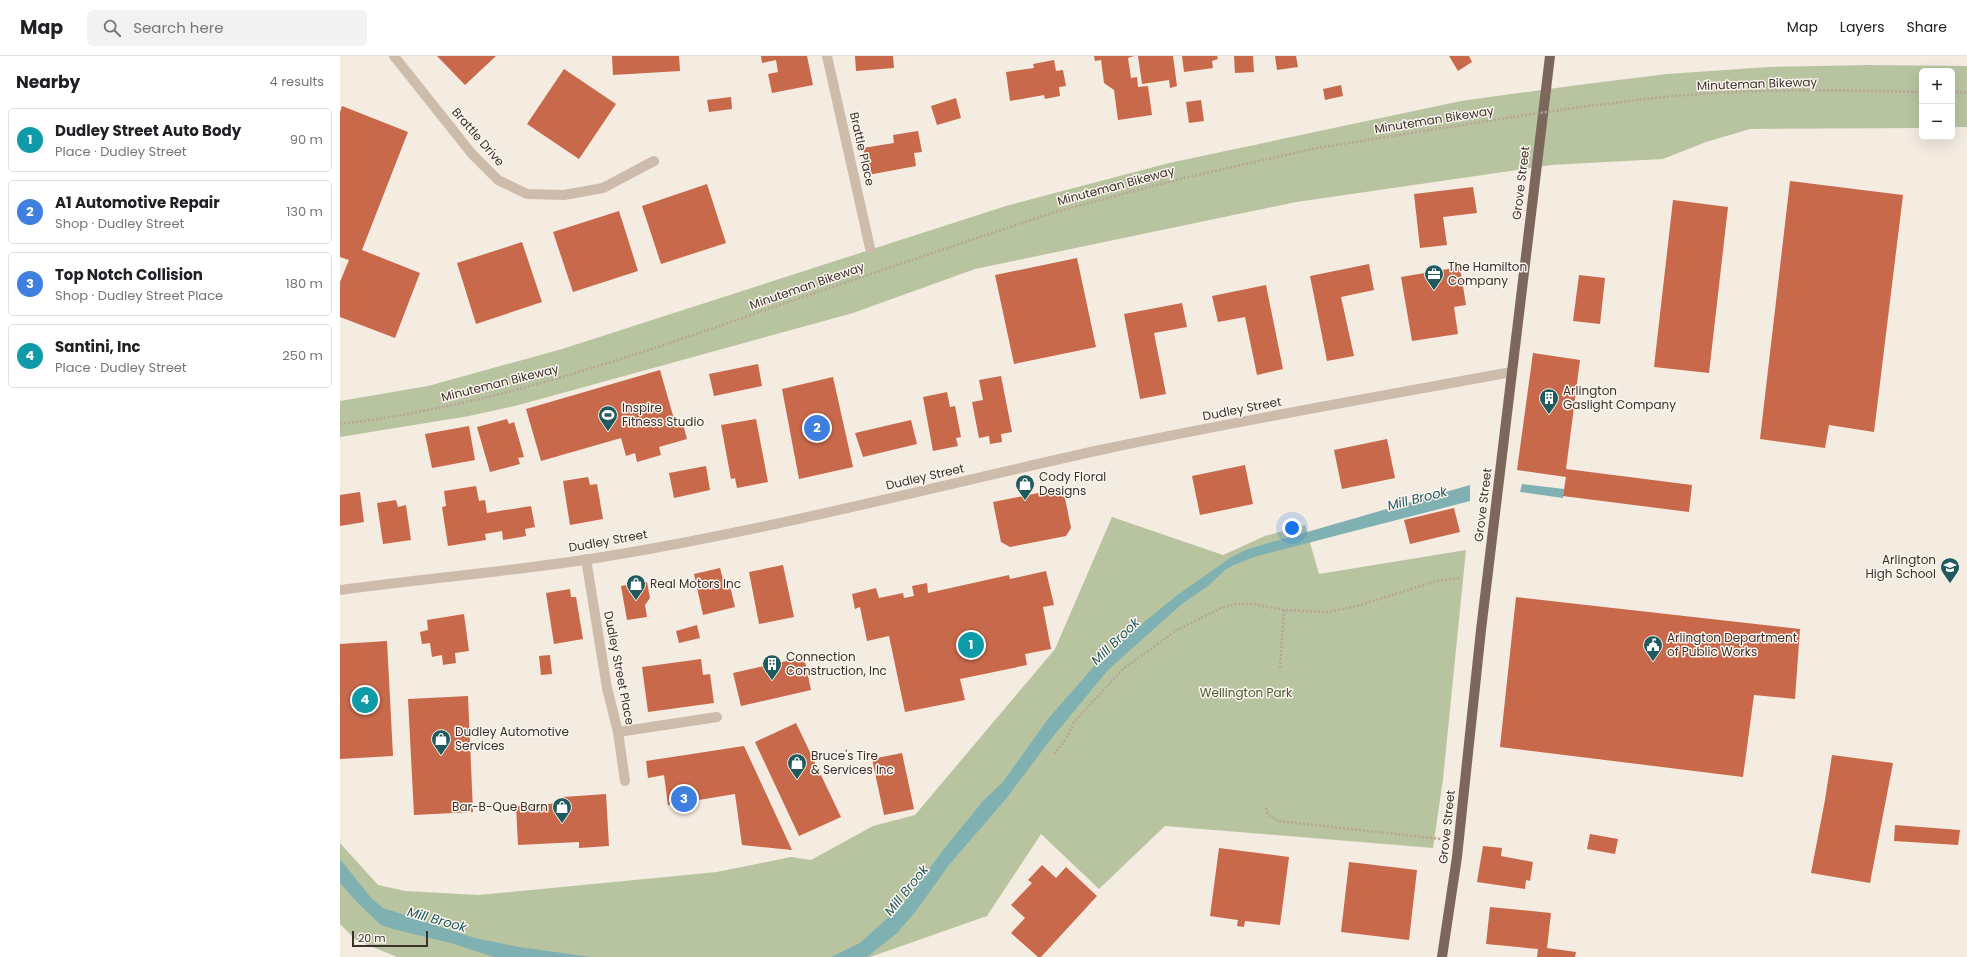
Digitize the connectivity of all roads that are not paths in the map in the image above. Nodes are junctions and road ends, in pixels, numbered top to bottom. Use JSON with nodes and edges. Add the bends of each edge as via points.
{"nodes":[{"id":1,"x":394,"y":56,"type":"edge"},
{"id":2,"x":827,"y":56,"type":"edge"},
{"id":3,"x":1550,"y":56,"type":"edge"},
{"id":4,"x":654,"y":160,"type":"dead end"},
{"id":5,"x":870,"y":248,"type":"dead end"},
{"id":6,"x":1512,"y":372,"type":"junction"},
{"id":7,"x":586,"y":559,"type":"junction"},
{"id":8,"x":340,"y":590,"type":"edge"},
{"id":9,"x":717,"y":716,"type":"dead end"},
{"id":10,"x":618,"y":732,"type":"junction"},
{"id":11,"x":625,"y":781,"type":"dead end"},
{"id":12,"x":1442,"y":957,"type":"edge"}],
"edges":[{"from":1,"to":4,"type":"street","name":"Brattle Drive","via":[[472,154],[498,180],[527,194],[564,194],[602,188]]},
{"from":2,"to":5,"type":"street","name":"Brattle Place"},
{"from":3,"to":6,"type":"main road","name":"Grove Street"},
{"from":6,"to":7,"type":"street","name":"Dudley Street","via":[[1229,424],[1102,450],[799,519]]},
{"from":6,"to":12,"type":"main road","name":"Grove Street","via":[[1459,840]]},
{"from":7,"to":8,"type":"street","name":"Dudley Street","via":[[495,573]]},
{"from":7,"to":10,"type":"street","name":"Dudley Street Place","via":[[607,688]]},
{"from":9,"to":10,"type":"street"},
{"from":10,"to":11,"type":"street","name":"Dudley Street Place"}]}
